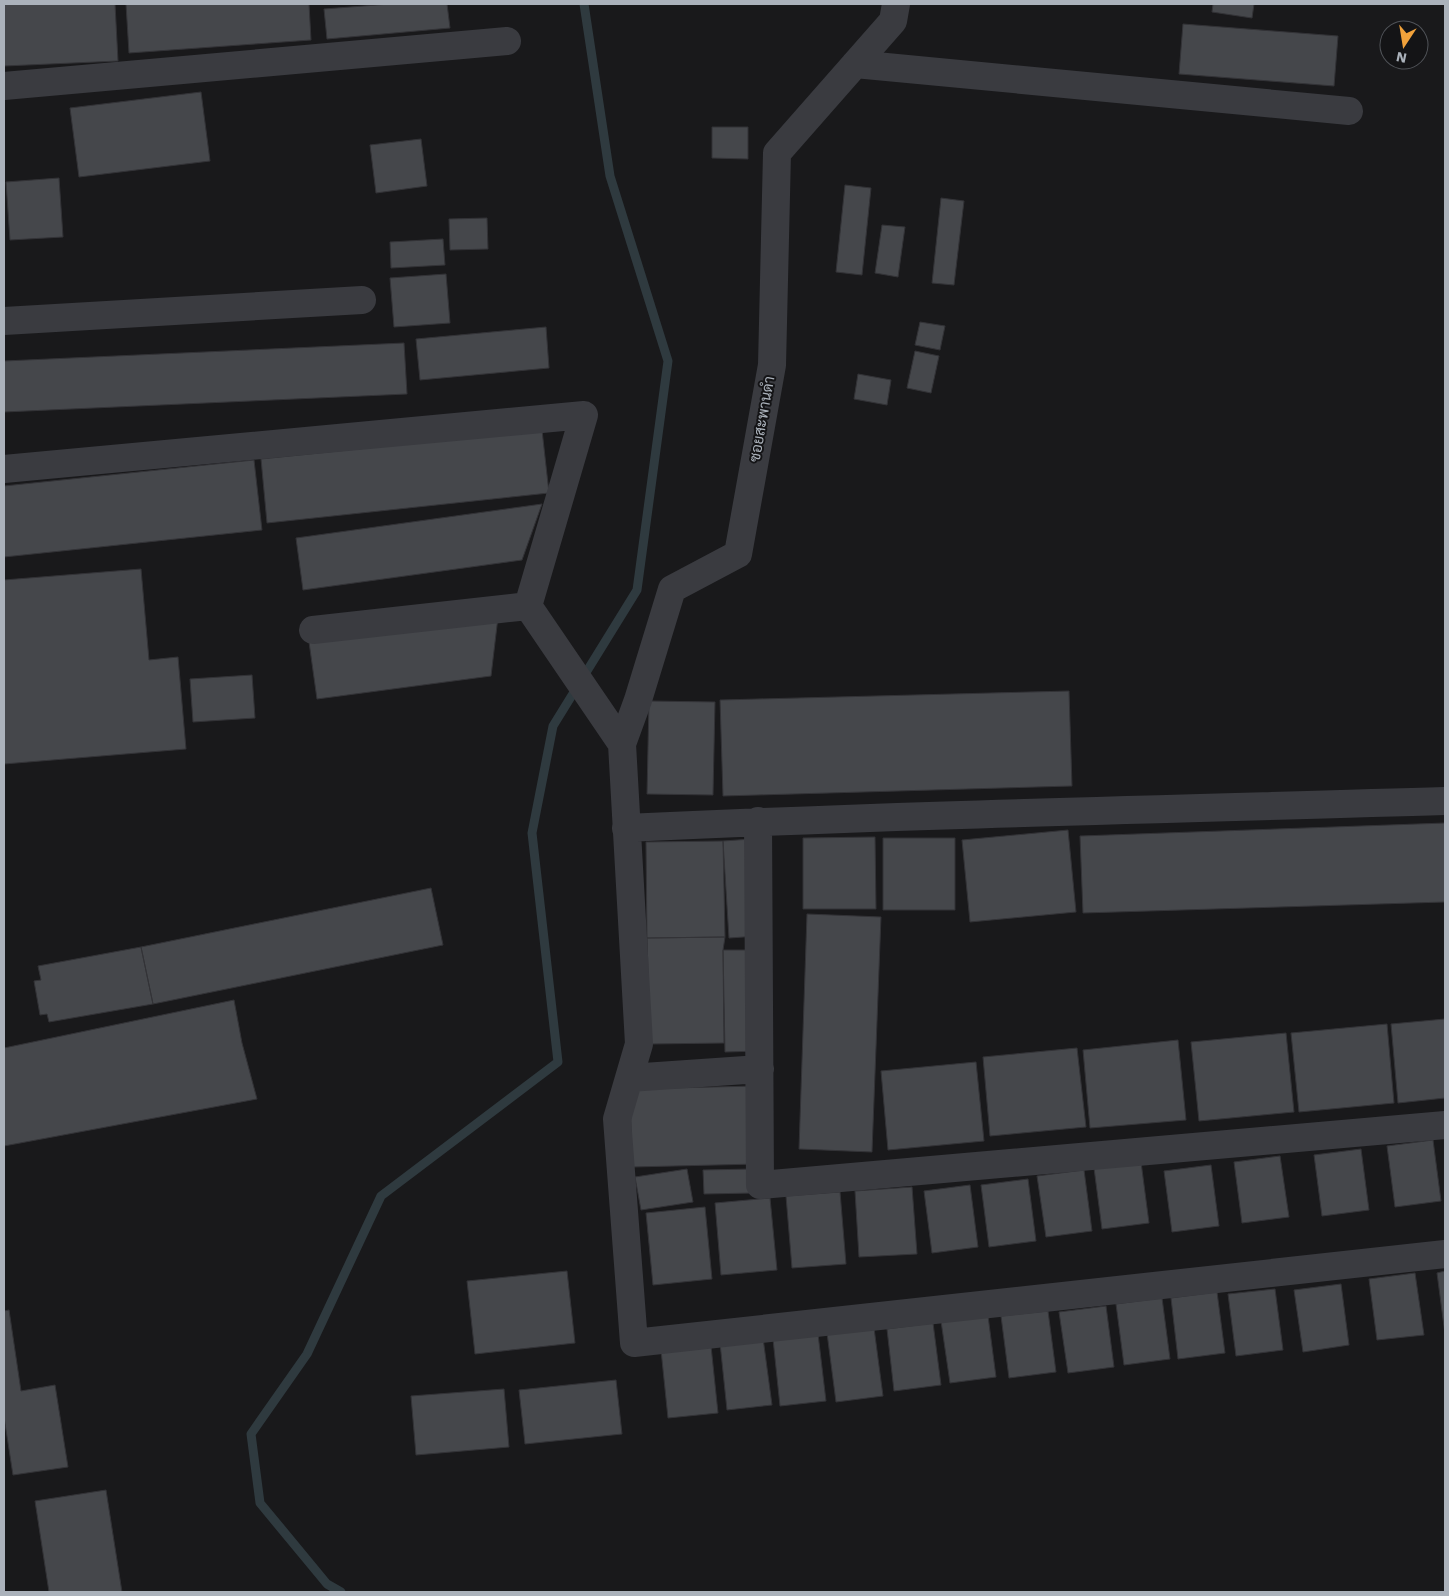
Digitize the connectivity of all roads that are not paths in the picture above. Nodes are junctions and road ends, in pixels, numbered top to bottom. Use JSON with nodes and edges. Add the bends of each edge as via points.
{"nodes":[{"id":1,"x":896,"y":4,"type":"edge"},
{"id":2,"x":507,"y":41,"type":"dead end"},
{"id":3,"x":856,"y":64,"type":"junction"},
{"id":4,"x":4,"y":86,"type":"edge"},
{"id":5,"x":1349,"y":112,"type":"dead end"},
{"id":6,"x":362,"y":300,"type":"dead end"},
{"id":7,"x":4,"y":321,"type":"edge"},
{"id":8,"x":4,"y":469,"type":"edge"},
{"id":9,"x":528,"y":606,"type":"junction"},
{"id":10,"x":313,"y":630,"type":"dead end"},
{"id":11,"x":622,"y":744,"type":"junction"},
{"id":12,"x":1445,"y":801,"type":"edge"},
{"id":13,"x":758,"y":822,"type":"junction"},
{"id":14,"x":626,"y":828,"type":"junction"},
{"id":15,"x":760,"y":1069,"type":"junction"},
{"id":16,"x":629,"y":1078,"type":"junction"},
{"id":17,"x":1445,"y":1125,"type":"edge"},
{"id":18,"x":1445,"y":1254,"type":"edge"}],
"edges":[{"from":1,"to":3,"type":"street","name":"ซอยสะพานดำ","via":[[893,21]]},
{"from":2,"to":4,"type":"street"},
{"from":3,"to":5,"type":"street"},
{"from":3,"to":11,"type":"street","name":"ซอยสะพานดำ","via":[[777,153],[772,365],[738,554],[672,589]]},
{"from":6,"to":7,"type":"street"},
{"from":8,"to":9,"type":"street","via":[[584,415]]},
{"from":9,"to":10,"type":"street"},
{"from":9,"to":11,"type":"street"},
{"from":11,"to":14,"type":"street","name":"ซอยสะพานดำ"},
{"from":12,"to":13,"type":"street"},
{"from":13,"to":14,"type":"street"},
{"from":13,"to":15,"type":"street"},
{"from":14,"to":16,"type":"street","name":"ซอยสะพานดำ","via":[[639,1044]]},
{"from":15,"to":16,"type":"street"},
{"from":15,"to":17,"type":"street","via":[[760,1185]]},
{"from":16,"to":18,"type":"street","name":"ซอยสะพานดำ","via":[[617,1119],[634,1343]]}]}
